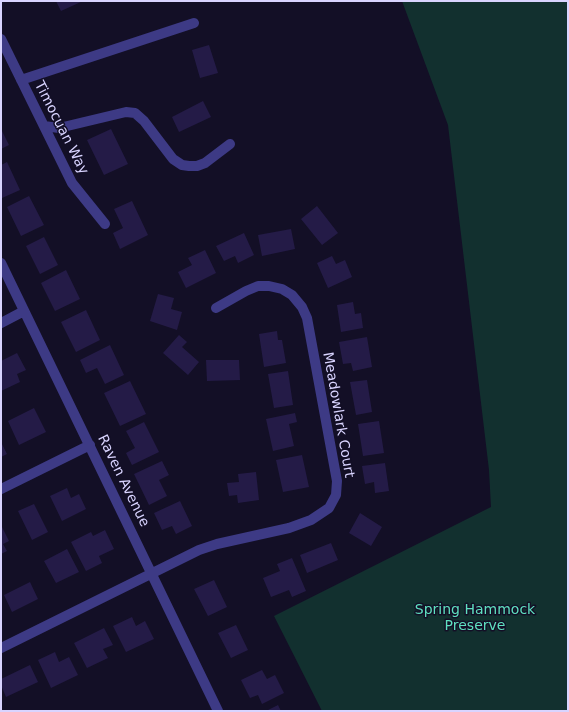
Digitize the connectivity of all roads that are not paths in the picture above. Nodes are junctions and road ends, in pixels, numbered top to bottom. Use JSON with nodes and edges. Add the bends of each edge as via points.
{"nodes":[{"id":1,"x":194,"y":23,"type":"dead end"},
{"id":2,"x":1,"y":39,"type":"edge"},
{"id":3,"x":21,"y":80,"type":"junction"},
{"id":4,"x":44,"y":126,"type":"junction"},
{"id":5,"x":230,"y":144,"type":"dead end"},
{"id":6,"x":105,"y":224,"type":"dead end"},
{"id":7,"x":1,"y":263,"type":"edge"},
{"id":8,"x":216,"y":308,"type":"dead end"},
{"id":9,"x":24,"y":311,"type":"junction"},
{"id":10,"x":1,"y":322,"type":"edge"},
{"id":11,"x":90,"y":445,"type":"junction"},
{"id":12,"x":1,"y":490,"type":"edge"},
{"id":13,"x":152,"y":572,"type":"junction"},
{"id":14,"x":1,"y":648,"type":"edge"},
{"id":15,"x":218,"y":711,"type":"edge"}],
"edges":[{"from":1,"to":3,"type":"street"},
{"from":2,"to":3,"type":"street","name":"Timocuan Way"},
{"from":3,"to":4,"type":"street","name":"Timocuan Way"},
{"from":4,"to":5,"type":"street","via":[[58,128],[126,112],[135,113],[173,159],[189,166],[205,163]]},
{"from":4,"to":6,"type":"street","name":"Timocuan Way","via":[[72,183]]},
{"from":7,"to":9,"type":"street","name":"Raven Avenue"},
{"from":8,"to":13,"type":"street","name":"Meadowlark Court","via":[[258,286],[282,289],[302,307],[307,318],[336,473],[336,496],[329,508],[311,520],[290,528],[217,544]]},
{"from":9,"to":10,"type":"street"},
{"from":9,"to":11,"type":"street","name":"Raven Avenue"},
{"from":11,"to":12,"type":"street"},
{"from":11,"to":13,"type":"street","name":"Raven Avenue"},
{"from":13,"to":14,"type":"street","name":"Meadowlark Court"},
{"from":13,"to":15,"type":"street","name":"Raven Avenue"}]}
